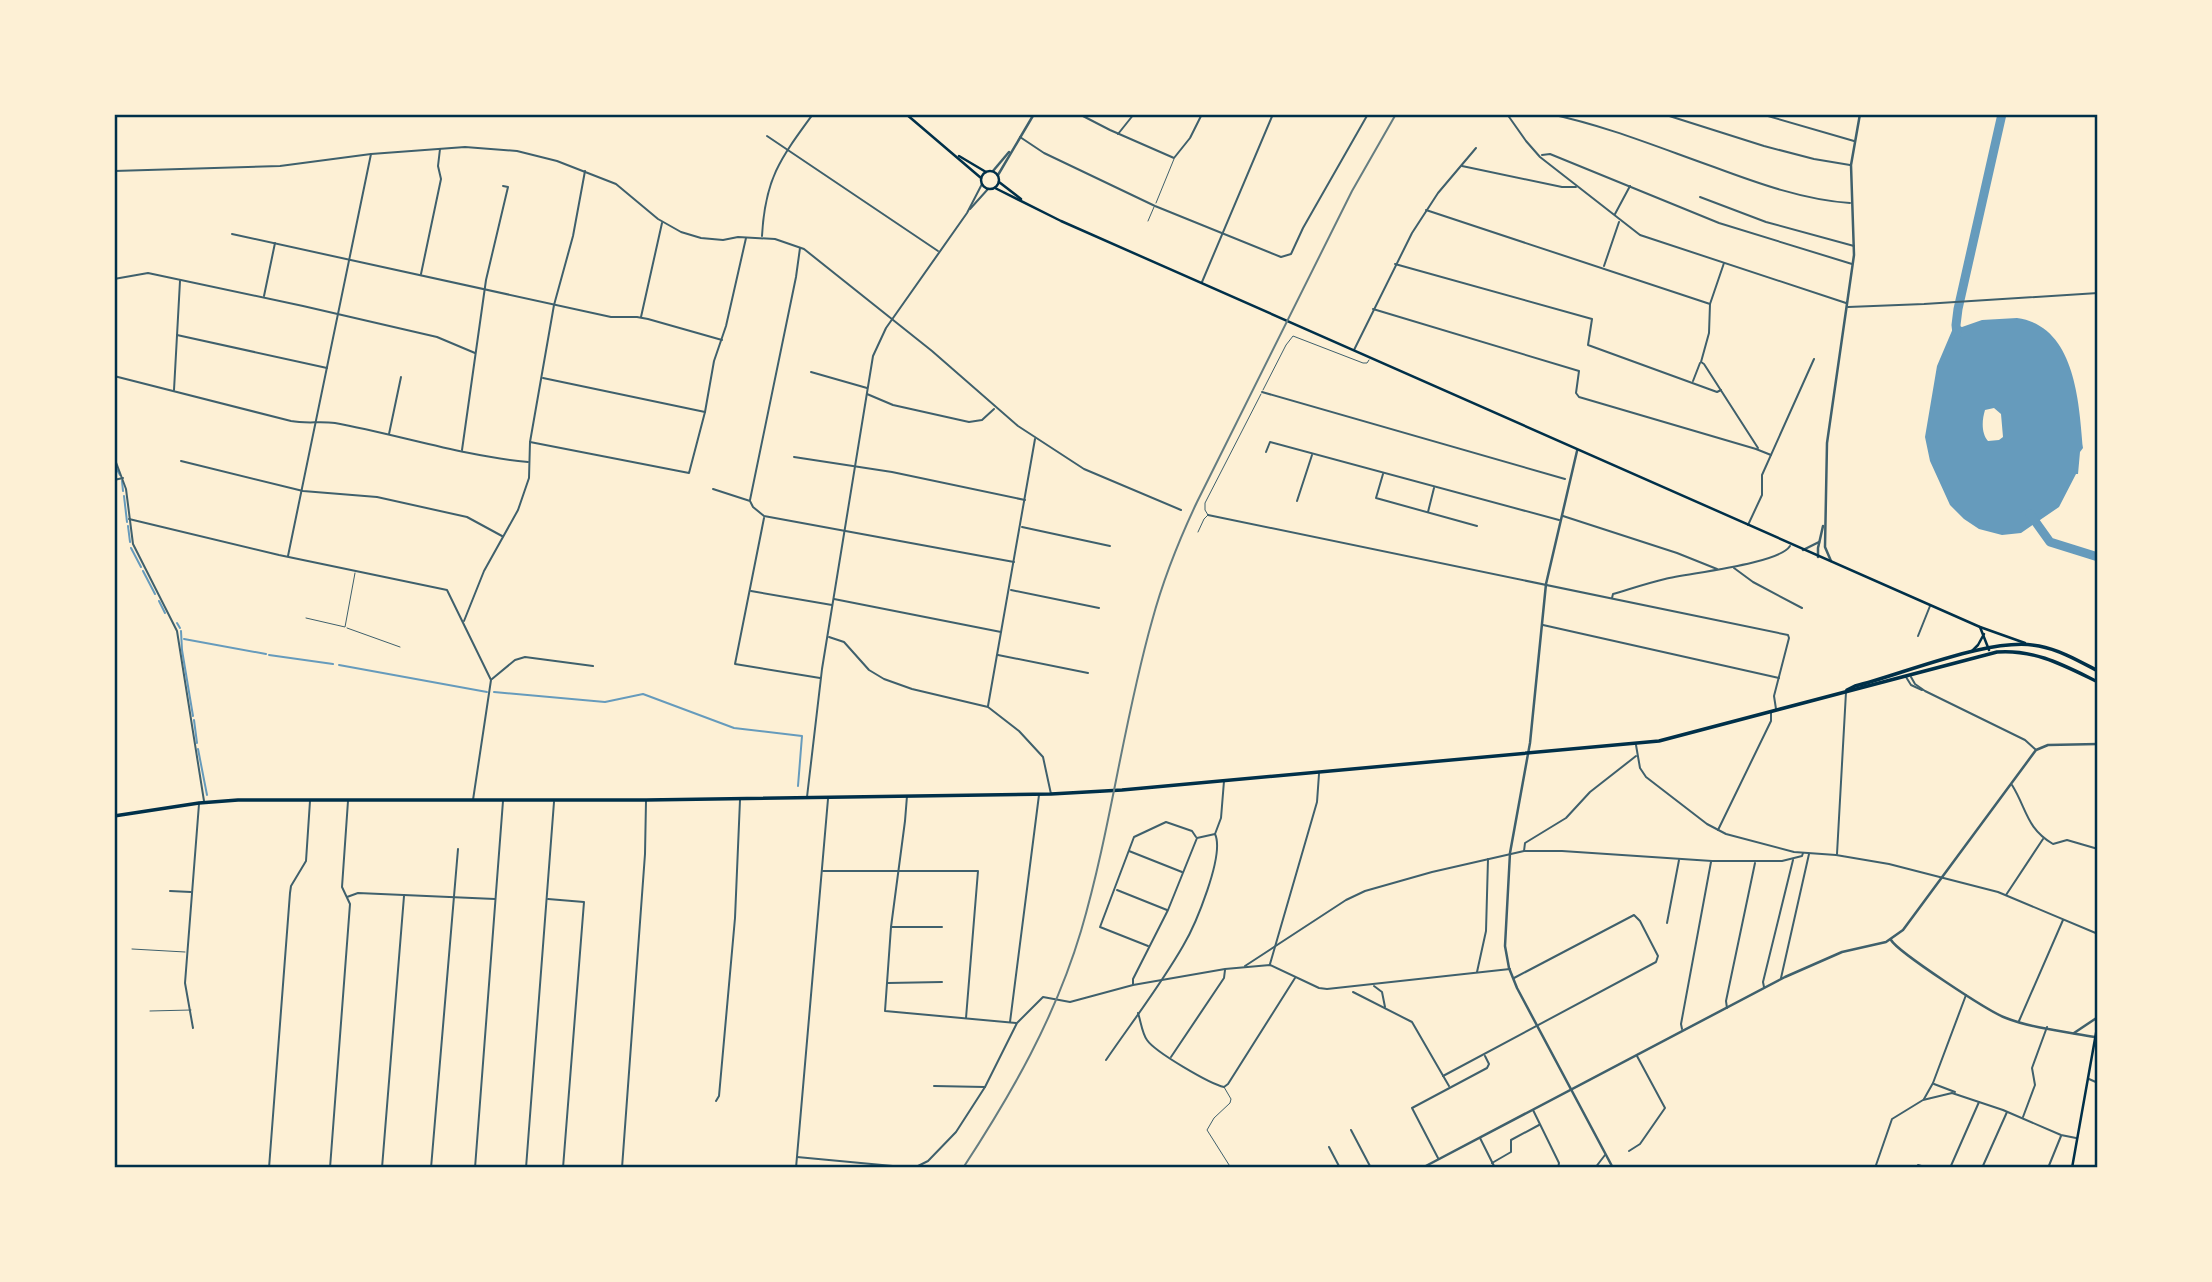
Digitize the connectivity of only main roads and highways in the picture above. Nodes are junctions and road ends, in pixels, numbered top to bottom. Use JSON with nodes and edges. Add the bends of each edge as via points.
{"nodes":[{"id":1,"x":906,"y":114,"type":"edge"},
{"id":2,"x":954,"y":153,"type":"junction"},
{"id":3,"x":986,"y":172,"type":"junction"},
{"id":4,"x":981,"y":178,"type":"junction"},
{"id":5,"x":999,"y":181,"type":"junction"},
{"id":6,"x":995,"y":188,"type":"junction"},
{"id":7,"x":1027,"y":204,"type":"junction"},
{"id":8,"x":1980,"y":627,"type":"junction"},
{"id":9,"x":1984,"y":634,"type":"junction"},
{"id":10,"x":2028,"y":644,"type":"junction"},
{"id":11,"x":1989,"y":651,"type":"junction"},
{"id":12,"x":1970,"y":653,"type":"junction"},
{"id":13,"x":2098,"y":671,"type":"edge"},
{"id":14,"x":1907,"y":675,"type":"junction"},
{"id":15,"x":2098,"y":682,"type":"edge"},
{"id":16,"x":114,"y":816,"type":"edge"},
{"id":17,"x":2098,"y":1022,"type":"edge"},
{"id":18,"x":2072,"y":1168,"type":"edge"}],
"edges":[{"from":1,"to":2,"type":"main road"},
{"from":2,"to":3,"type":"main road"},
{"from":2,"to":4,"type":"main road"},
{"from":3,"to":4,"type":"main road"},
{"from":3,"to":5,"type":"main road","via":[[993,171]]},
{"from":4,"to":6,"type":"main road","via":[[988,189]]},
{"from":5,"to":6,"type":"main road"},
{"from":5,"to":7,"type":"main road"},
{"from":6,"to":7,"type":"main road"},
{"from":7,"to":8,"type":"main road"},
{"from":8,"to":9,"type":"main road"},
{"from":8,"to":10,"type":"main road"},
{"from":9,"to":11,"type":"main road"},
{"from":9,"to":12,"type":"main road"},
{"from":10,"to":11,"type":"main road"},
{"from":10,"to":13,"type":"main road","via":[[2052,649]]},
{"from":11,"to":12,"type":"main road"},
{"from":11,"to":14,"type":"main road"},
{"from":11,"to":15,"type":"main road","via":[[2038,655]]},
{"from":12,"to":14,"type":"main road"},
{"from":14,"to":16,"type":"main road","via":[[1636,744],[1101,791],[828,798],[201,802]]},
{"from":17,"to":18,"type":"main road"}]}
